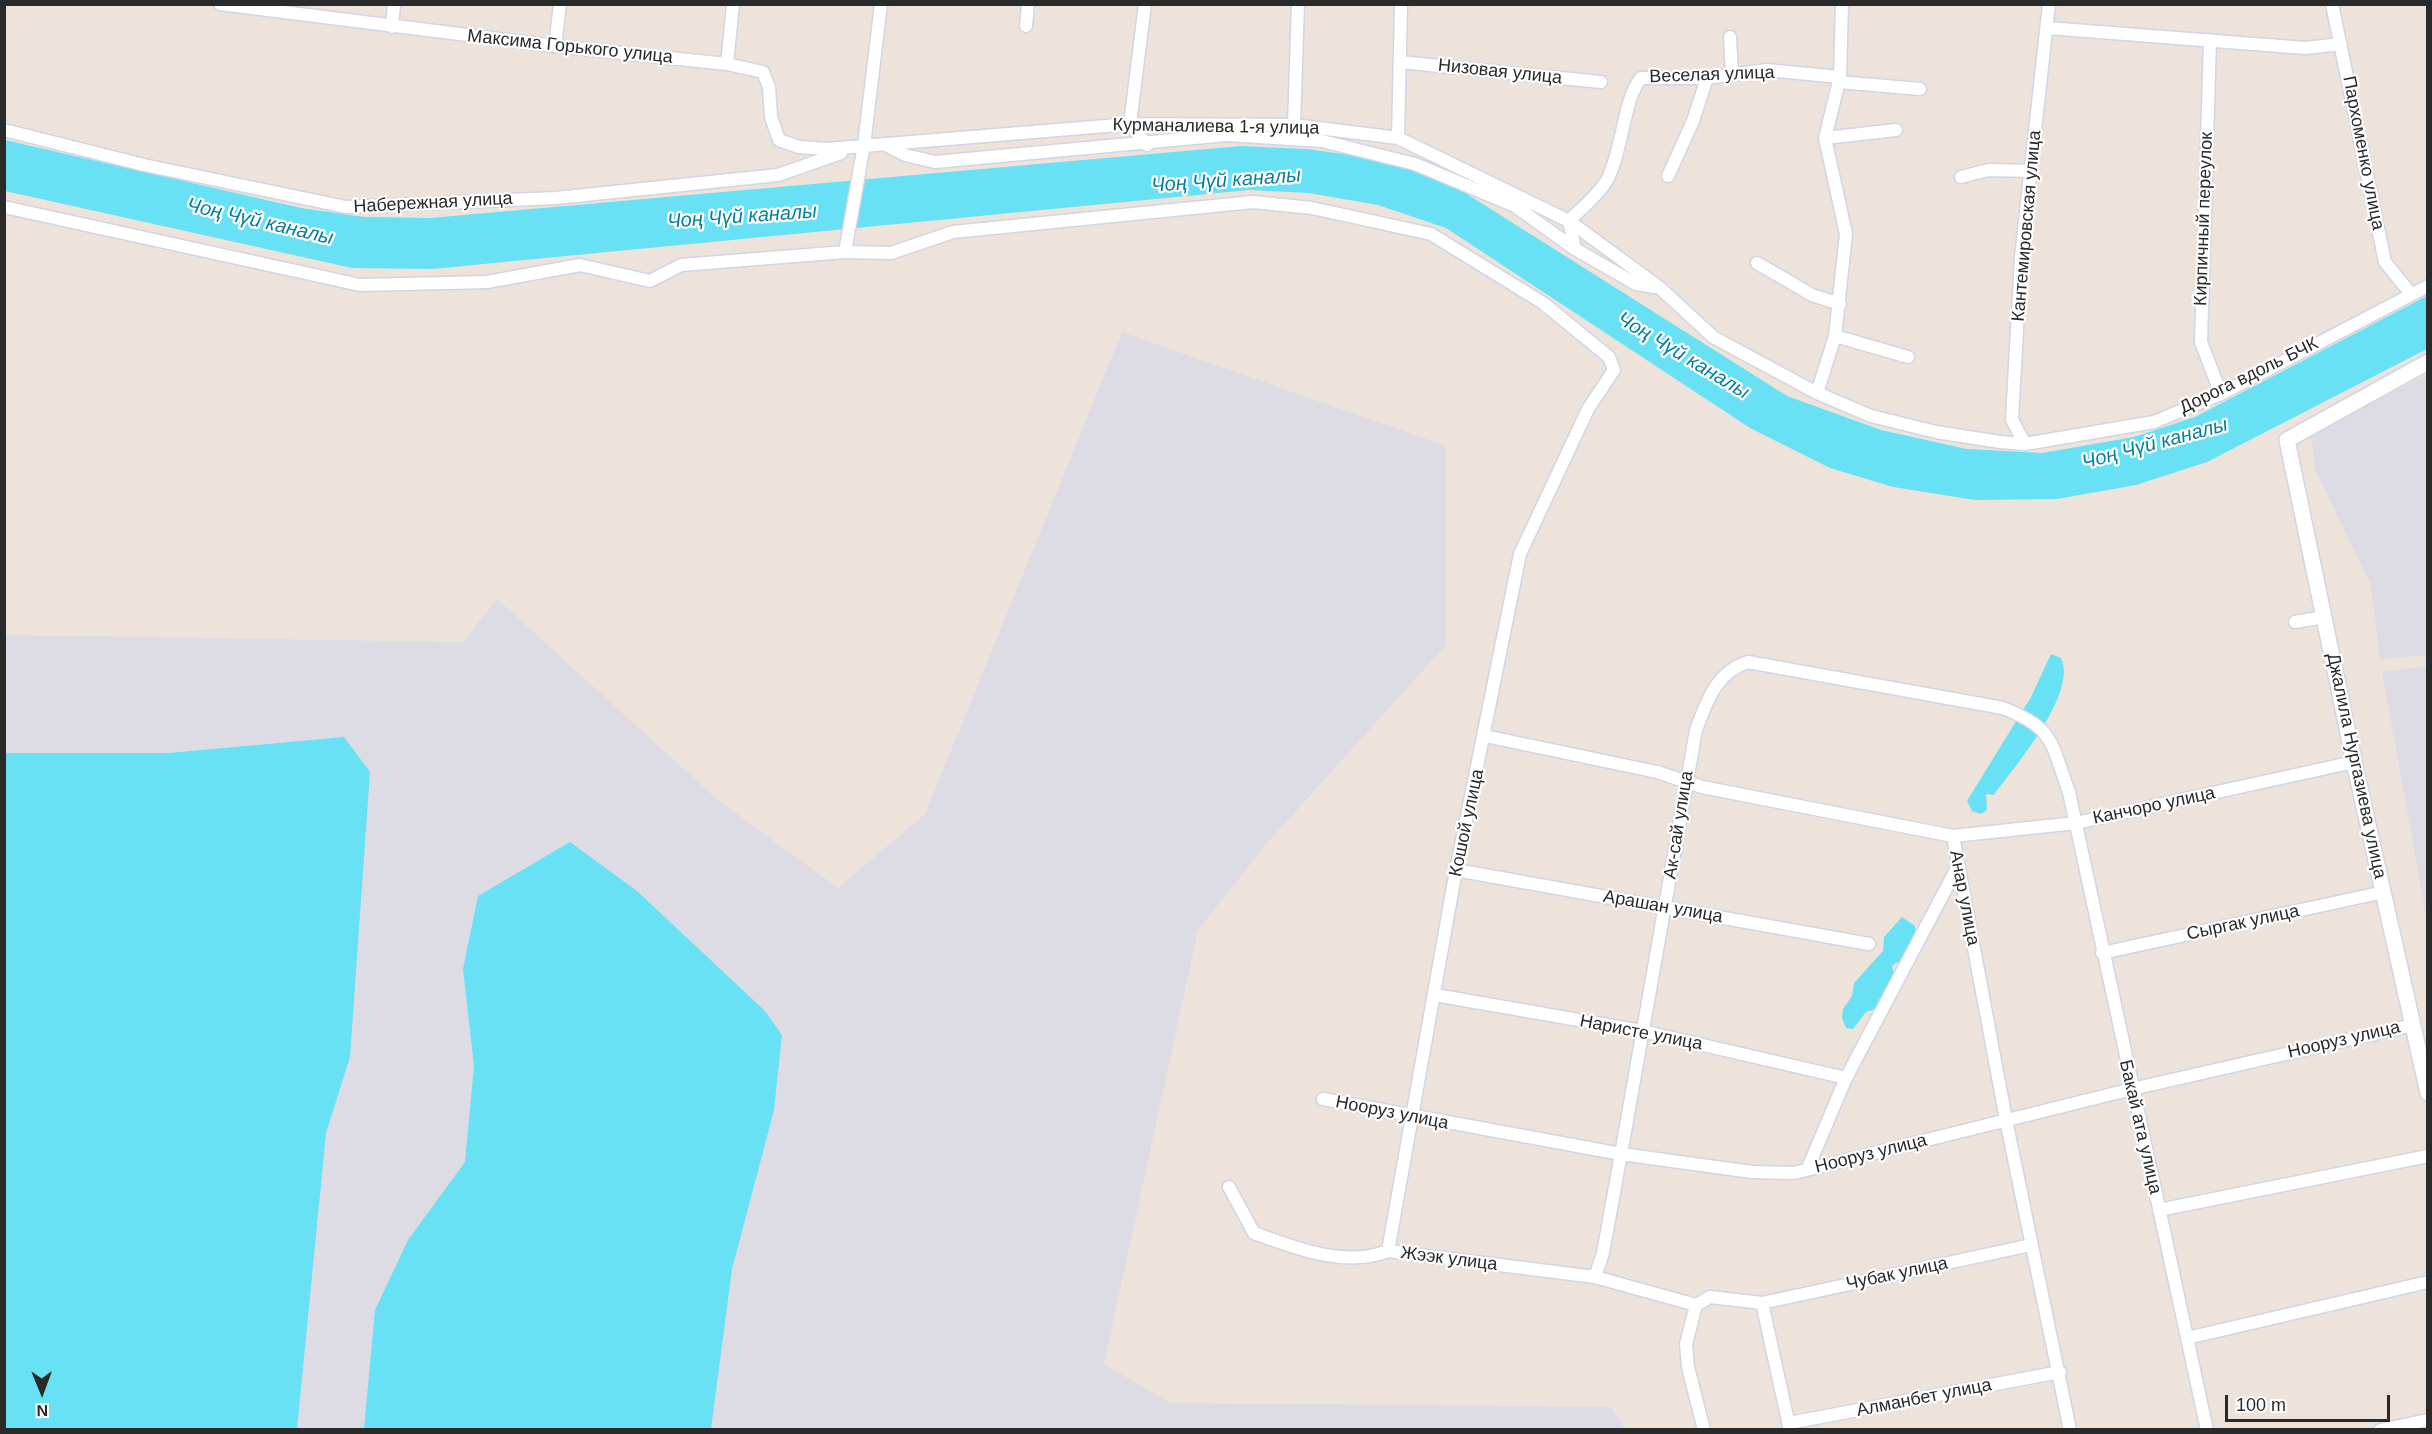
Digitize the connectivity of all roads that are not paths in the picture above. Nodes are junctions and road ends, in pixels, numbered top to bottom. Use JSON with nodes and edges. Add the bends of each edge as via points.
{"nodes":[{"id":1,"x":220,"y":4,"type":"edge"},
{"id":2,"x":394,"y":4,"type":"edge"},
{"id":3,"x":560,"y":4,"type":"edge"},
{"id":4,"x":733,"y":4,"type":"edge"},
{"id":5,"x":881,"y":4,"type":"edge"},
{"id":6,"x":1028,"y":4,"type":"edge"},
{"id":7,"x":1144,"y":4,"type":"edge"},
{"id":8,"x":1298,"y":4,"type":"edge"},
{"id":9,"x":1401,"y":4,"type":"edge"},
{"id":10,"x":1842,"y":4,"type":"edge"},
{"id":11,"x":2049,"y":4,"type":"edge"},
{"id":12,"x":2332,"y":4,"type":"edge"},
{"id":13,"x":1026,"y":26,"type":"dead end"},
{"id":14,"x":392,"y":27,"type":"junction"},
{"id":15,"x":2048,"y":28,"type":"junction"},
{"id":16,"x":1730,"y":37,"type":"dead end"},
{"id":17,"x":2210,"y":40,"type":"junction"},
{"id":18,"x":2341,"y":44,"type":"junction"},
{"id":19,"x":555,"y":46,"type":"junction"},
{"id":20,"x":1400,"y":62,"type":"junction"},
{"id":21,"x":727,"y":64,"type":"junction"},
{"id":22,"x":1732,"y":75,"type":"junction"},
{"id":23,"x":1707,"y":78,"type":"junction"},
{"id":24,"x":1840,"y":79,"type":"junction"},
{"id":25,"x":1601,"y":82,"type":"dead end"},
{"id":26,"x":1920,"y":89,"type":"dead end"},
{"id":27,"x":1130,"y":124,"type":"junction"},
{"id":28,"x":1294,"y":125,"type":"junction"},
{"id":29,"x":4,"y":130,"type":"edge"},
{"id":30,"x":1896,"y":130,"type":"dead end"},
{"id":31,"x":1398,"y":138,"type":"junction"},
{"id":32,"x":1825,"y":138,"type":"junction"},
{"id":33,"x":882,"y":143,"type":"junction"},
{"id":34,"x":864,"y":145,"type":"junction"},
{"id":35,"x":1148,"y":145,"type":"junction"},
{"id":36,"x":1415,"y":164,"type":"junction"},
{"id":37,"x":2031,"y":171,"type":"junction"},
{"id":38,"x":1668,"y":176,"type":"dead end"},
{"id":39,"x":1961,"y":177,"type":"dead end"},
{"id":40,"x":4,"y":207,"type":"edge"},
{"id":41,"x":1569,"y":221,"type":"junction"},
{"id":42,"x":846,"y":247,"type":"junction"},
{"id":43,"x":1575,"y":249,"type":"junction"},
{"id":44,"x":1757,"y":263,"type":"dead end"},
{"id":45,"x":2427,"y":286,"type":"edge"},
{"id":46,"x":1659,"y":287,"type":"junction"},
{"id":47,"x":2410,"y":294,"type":"junction"},
{"id":48,"x":1840,"y":304,"type":"junction"},
{"id":49,"x":1835,"y":336,"type":"junction"},
{"id":50,"x":1908,"y":357,"type":"dead end"},
{"id":51,"x":2427,"y":362,"type":"edge"},
{"id":52,"x":1817,"y":393,"type":"junction"},
{"id":53,"x":2221,"y":394,"type":"junction"},
{"id":54,"x":2025,"y":444,"type":"junction"},
{"id":55,"x":2324,"y":617,"type":"junction"},
{"id":56,"x":2295,"y":622,"type":"dead end"},
{"id":57,"x":1485,"y":736,"type":"junction"},
{"id":58,"x":2354,"y":762,"type":"junction"},
{"id":59,"x":1686,"y":781,"type":"junction"},
{"id":60,"x":2076,"y":824,"type":"junction"},
{"id":61,"x":1953,"y":836,"type":"junction"},
{"id":62,"x":1958,"y":866,"type":"junction"},
{"id":63,"x":1456,"y":870,"type":"junction"},
{"id":64,"x":2384,"y":892,"type":"junction"},
{"id":65,"x":1666,"y":908,"type":"junction"},
{"id":66,"x":1869,"y":944,"type":"dead end"},
{"id":67,"x":2102,"y":953,"type":"junction"},
{"id":68,"x":1435,"y":995,"type":"junction"},
{"id":69,"x":2413,"y":1025,"type":"junction"},
{"id":70,"x":1642,"y":1031,"type":"junction"},
{"id":71,"x":1846,"y":1078,"type":"junction"},
{"id":72,"x":2132,"y":1089,"type":"junction"},
{"id":73,"x":2427,"y":1093,"type":"edge"},
{"id":74,"x":1323,"y":1099,"type":"dead end"},
{"id":75,"x":1413,"y":1117,"type":"junction"},
{"id":76,"x":2006,"y":1120,"type":"junction"},
{"id":77,"x":1622,"y":1154,"type":"junction"},
{"id":78,"x":2427,"y":1156,"type":"edge"},
{"id":79,"x":1806,"y":1170,"type":"junction"},
{"id":80,"x":1229,"y":1187,"type":"dead end"},
{"id":81,"x":2159,"y":1210,"type":"junction"},
{"id":82,"x":2031,"y":1245,"type":"junction"},
{"id":83,"x":1388,"y":1251,"type":"junction"},
{"id":84,"x":1596,"y":1277,"type":"junction"},
{"id":85,"x":2427,"y":1282,"type":"edge"},
{"id":86,"x":1762,"y":1303,"type":"junction"},
{"id":87,"x":1696,"y":1305,"type":"junction"},
{"id":88,"x":2187,"y":1338,"type":"junction"},
{"id":89,"x":2060,"y":1372,"type":"junction"},
{"id":90,"x":2427,"y":1420,"type":"edge"},
{"id":91,"x":1790,"y":1426,"type":"edge"},
{"id":92,"x":1704,"y":1430,"type":"edge"},
{"id":93,"x":2070,"y":1430,"type":"edge"},
{"id":94,"x":2207,"y":1430,"type":"edge"},
{"id":95,"x":2380,"y":1430,"type":"edge"}],
"edges":[{"from":1,"to":14,"type":"street","name":"Максима Горького улица"},
{"from":2,"to":14,"type":"street"},
{"from":3,"to":19,"type":"street"},
{"from":4,"to":21,"type":"street"},
{"from":5,"to":34,"type":"street"},
{"from":6,"to":13,"type":"street"},
{"from":7,"to":27,"type":"street"},
{"from":8,"to":28,"type":"street"},
{"from":9,"to":20,"type":"street"},
{"from":10,"to":24,"type":"street"},
{"from":11,"to":15,"type":"street","name":"Кантемировская улица"},
{"from":12,"to":18,"type":"street","name":"Пархоменко улица"},
{"from":14,"to":19,"type":"street","name":"Максима Горького улица"},
{"from":15,"to":17,"type":"street"},
{"from":15,"to":37,"type":"street","name":"Кантемировская улица"},
{"from":16,"to":22,"type":"street"},
{"from":17,"to":18,"type":"street","via":[[2305,48]]},
{"from":17,"to":53,"type":"street","name":"Кирпичный переулок","via":[[2201,342]]},
{"from":18,"to":47,"type":"street","name":"Пархоменко улица","via":[[2385,262]]},
{"from":19,"to":21,"type":"street","name":"Максима Горького улица"},
{"from":20,"to":25,"type":"street","name":"Низовая улица"},
{"from":20,"to":31,"type":"street"},
{"from":21,"to":34,"type":"street","name":"Максима Горького улица","via":[[763,72],[779,140],[799,147],[828,149]]},
{"from":22,"to":23,"type":"street","name":"Веселая улица"},
{"from":22,"to":24,"type":"street","name":"Веселая улица","via":[[1767,70]]},
{"from":23,"to":38,"type":"street"},
{"from":23,"to":41,"type":"street","name":"Веселая улица","via":[[1641,78],[1635,85],[1607,180]]},
{"from":24,"to":26,"type":"street","name":"Веселая улица"},
{"from":24,"to":32,"type":"street"},
{"from":27,"to":28,"type":"street","name":"Курманалиева 1-я улица"},
{"from":27,"to":33,"type":"street","name":"Курманалиева 1-я улица"},
{"from":27,"to":35,"type":"street"},
{"from":28,"to":31,"type":"street","name":"Курманалиева 1-я улица"},
{"from":29,"to":34,"type":"street","name":"Набережная улица","via":[[144,165],[346,207],[556,198],[778,175]]},
{"from":30,"to":32,"type":"street"},
{"from":31,"to":36,"type":"street"},
{"from":31,"to":41,"type":"street","name":"Курманалиева 1-я улица"},
{"from":32,"to":48,"type":"street","via":[[1846,234]]},
{"from":33,"to":34,"type":"street","name":"Курманалиева 1-я улица"},
{"from":33,"to":35,"type":"street","via":[[905,155],[935,162]]},
{"from":34,"to":42,"type":"street"},
{"from":35,"to":36,"type":"street","via":[[1227,135],[1322,141]]},
{"from":36,"to":43,"type":"street","via":[[1515,206]]},
{"from":37,"to":39,"type":"street","via":[[1988,170]]},
{"from":37,"to":54,"type":"street","name":"Кантемировская улица","via":[[2021,257],[2012,420]]},
{"from":40,"to":42,"type":"street","via":[[360,285],[487,282],[580,265],[650,281],[681,265]]},
{"from":41,"to":43,"type":"street"},
{"from":41,"to":46,"type":"street","name":"Курманалиева 1-я улица"},
{"from":42,"to":57,"type":"street","name":"Кошой улица","via":[[891,253],[953,232],[1241,203],[1312,208],[1431,234],[1543,303],[1609,357],[1614,370],[1588,409],[1520,554]]},
{"from":43,"to":46,"type":"street","via":[[1636,284]]},
{"from":44,"to":48,"type":"street","via":[[1812,295]]},
{"from":45,"to":47,"type":"street","name":"Дорога вдоль БЧК"},
{"from":46,"to":52,"type":"street","name":"Курманалиева 1-я улица","via":[[1713,337]]},
{"from":47,"to":53,"type":"street","name":"Дорога вдоль БЧК"},
{"from":48,"to":49,"type":"street"},
{"from":49,"to":50,"type":"street"},
{"from":49,"to":52,"type":"street"},
{"from":51,"to":55,"type":"street","name":"Джалила Нургазиева улица","via":[[2288,440]]},
{"from":52,"to":54,"type":"street","name":"Дорога вдоль БЧК","via":[[1871,416],[1936,432]]},
{"from":53,"to":54,"type":"street","name":"Дорога вдоль БЧК","via":[[2154,422]]},
{"from":55,"to":56,"type":"street"},
{"from":55,"to":58,"type":"street","name":"Джалила Нургазиева улица"},
{"from":57,"to":59,"type":"street","name":"Анар улица"},
{"from":57,"to":63,"type":"street","name":"Кошой улица"},
{"from":58,"to":60,"type":"street","name":"Канчоро улица"},
{"from":58,"to":64,"type":"street","name":"Джалила Нургазиева улица"},
{"from":59,"to":60,"type":"street","name":"Ак-сай улица","via":[[1696,730],[1708,697],[1721,677],[1734,666],[1748,662],[2003,708],[2031,720],[2047,732]]},
{"from":59,"to":61,"type":"street","name":"Анар улица"},
{"from":59,"to":65,"type":"street","name":"Ак-сай улица"},
{"from":60,"to":61,"type":"street","name":"Канчоро улица"},
{"from":60,"to":67,"type":"street","name":"Бакай ата улица"},
{"from":61,"to":62,"type":"street","name":"Анар улица"},
{"from":62,"to":71,"type":"street"},
{"from":62,"to":76,"type":"street","name":"Анар улица"},
{"from":63,"to":65,"type":"street","name":"Арашан улица"},
{"from":63,"to":68,"type":"street","name":"Кошой улица"},
{"from":64,"to":67,"type":"street","name":"Сыргак улица"},
{"from":64,"to":69,"type":"street","name":"Джалила Нургазиева улица"},
{"from":65,"to":66,"type":"street","name":"Арашан улица"},
{"from":65,"to":70,"type":"street","name":"Ак-сай улица"},
{"from":67,"to":72,"type":"street","name":"Бакай ата улица"},
{"from":68,"to":70,"type":"street","name":"Наристе улица"},
{"from":68,"to":75,"type":"street","name":"Кошой улица"},
{"from":69,"to":72,"type":"street","name":"Нооруз улица"},
{"from":69,"to":73,"type":"street","name":"Джалила Нургазиева улица"},
{"from":70,"to":71,"type":"street","name":"Наристе улица"},
{"from":70,"to":77,"type":"street","name":"Ак-сай улица"},
{"from":71,"to":79,"type":"street"},
{"from":72,"to":76,"type":"street","name":"Нооруз улица"},
{"from":72,"to":81,"type":"street","name":"Бакай ата улица"},
{"from":74,"to":75,"type":"street","name":"Нооруз улица"},
{"from":75,"to":77,"type":"street","name":"Нооруз улица"},
{"from":75,"to":83,"type":"street","name":"Кошой улица"},
{"from":76,"to":79,"type":"street","name":"Нооруз улица"},
{"from":76,"to":82,"type":"street","name":"Анар улица"},
{"from":77,"to":79,"type":"street","name":"Нооруз улица","via":[[1752,1172]]},
{"from":77,"to":84,"type":"street","name":"Ак-сай улица"},
{"from":78,"to":81,"type":"street"},
{"from":80,"to":83,"type":"street","name":"Жээк улица","via":[[1254,1233],[1304,1251],[1370,1258]]},
{"from":81,"to":88,"type":"street","name":"Бакай ата улица"},
{"from":82,"to":86,"type":"street","name":"Чубак улица"},
{"from":82,"to":89,"type":"street","name":"Анар улица"},
{"from":83,"to":84,"type":"street","name":"Жээк улица"},
{"from":84,"to":87,"type":"street","name":"Жээк улица"},
{"from":85,"to":88,"type":"street"},
{"from":86,"to":87,"type":"street","name":"Жээк улица","via":[[1710,1297]]},
{"from":86,"to":91,"type":"street"},
{"from":87,"to":92,"type":"street","via":[[1686,1344]]},
{"from":88,"to":94,"type":"street","name":"Бакай ата улица"},
{"from":89,"to":91,"type":"street","name":"Алманбет улица"},
{"from":89,"to":93,"type":"street","name":"Анар улица"},
{"from":90,"to":95,"type":"street"}]}
